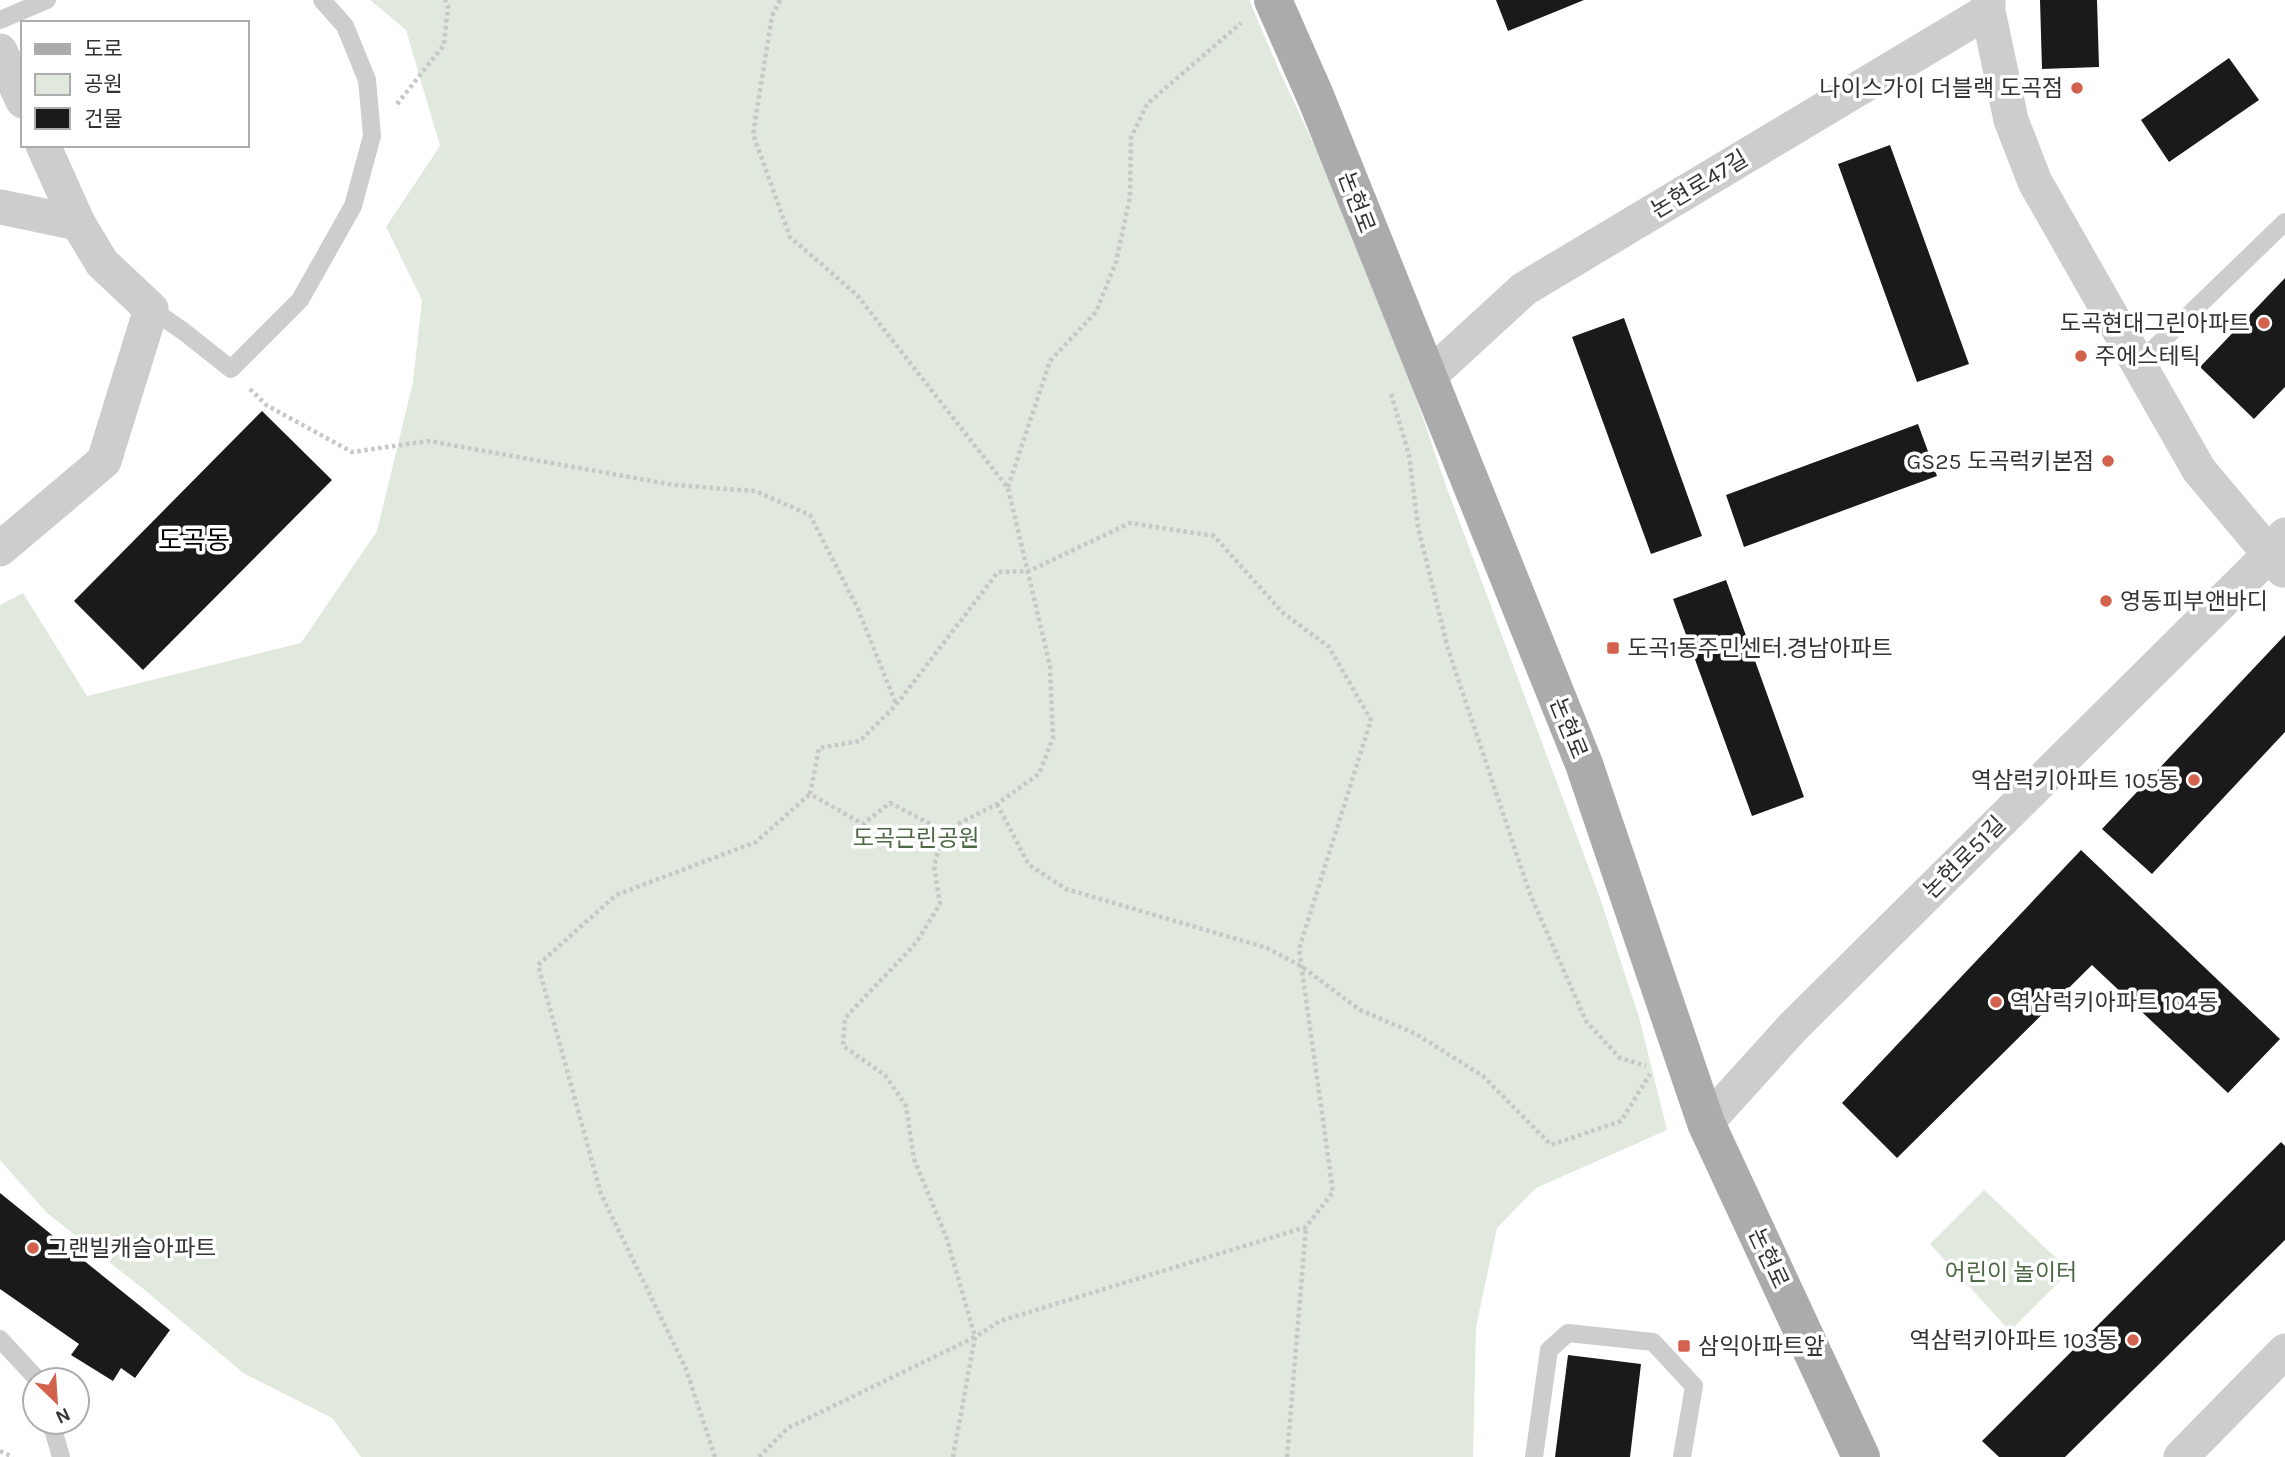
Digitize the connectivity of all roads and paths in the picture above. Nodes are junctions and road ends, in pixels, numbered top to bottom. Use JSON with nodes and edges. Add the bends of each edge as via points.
{"nodes":[{"id":1,"x":47,"y":0,"type":"edge"},
{"id":2,"x":322,"y":0,"type":"edge"},
{"id":3,"x":445,"y":0,"type":"edge"},
{"id":4,"x":780,"y":0,"type":"edge"},
{"id":5,"x":1988,"y":5,"type":"edge"},
{"id":6,"x":1260,"y":8,"type":"edge"},
{"id":7,"x":0,"y":20,"type":"edge"},
{"id":8,"x":0,"y":51,"type":"edge"},
{"id":9,"x":21,"y":97,"type":"edge"},
{"id":10,"x":372,"y":136,"type":"junction"},
{"id":11,"x":44,"y":147,"type":"edge"},
{"id":12,"x":0,"y":207,"type":"edge"},
{"id":13,"x":2285,"y":222,"type":"edge"},
{"id":14,"x":78,"y":223,"type":"junction"},
{"id":15,"x":151,"y":309,"type":"junction"},
{"id":16,"x":2138,"y":364,"type":"junction"},
{"id":17,"x":230,"y":369,"type":"junction"},
{"id":18,"x":1427,"y":378,"type":"junction"},
{"id":19,"x":1389,"y":388,"type":"dead end"},
{"id":20,"x":1008,"y":488,"type":"junction"},
{"id":21,"x":0,"y":549,"type":"edge"},
{"id":22,"x":2280,"y":554,"type":"edge"},
{"id":23,"x":1029,"y":571,"type":"junction"},
{"id":24,"x":896,"y":705,"type":"junction"},
{"id":25,"x":810,"y":794,"type":"junction"},
{"id":26,"x":997,"y":804,"type":"junction"},
{"id":27,"x":944,"y":831,"type":"junction"},
{"id":28,"x":1301,"y":966,"type":"junction"},
{"id":29,"x":1706,"y":1123,"type":"junction"},
{"id":30,"x":1306,"y":1227,"type":"junction"},
{"id":31,"x":975,"y":1337,"type":"junction"},
{"id":32,"x":0,"y":1339,"type":"edge"},
{"id":33,"x":2285,"y":1351,"type":"edge"},
{"id":34,"x":25,"y":1366,"type":"edge"},
{"id":35,"x":55,"y":1436,"type":"edge"},
{"id":36,"x":0,"y":1451,"type":"edge"},
{"id":37,"x":13,"y":1457,"type":"edge"},
{"id":38,"x":61,"y":1457,"type":"edge"},
{"id":39,"x":715,"y":1457,"type":"edge"},
{"id":40,"x":759,"y":1457,"type":"edge"},
{"id":41,"x":953,"y":1457,"type":"edge"},
{"id":42,"x":1287,"y":1457,"type":"edge"},
{"id":43,"x":1534,"y":1457,"type":"edge"},
{"id":44,"x":1682,"y":1457,"type":"edge"},
{"id":45,"x":1861,"y":1457,"type":"edge"},
{"id":46,"x":2181,"y":1457,"type":"edge"}],
"edges":[{"from":1,"to":7,"type":"lane"},
{"from":2,"to":10,"type":"lane","via":[[345,26],[367,80]]},
{"from":3,"to":10,"type":"path","via":[[449,6],[444,45]]},
{"from":4,"to":20,"type":"path","via":[[772,16],[753,134],[790,237],[857,295]]},
{"from":5,"to":16,"type":"street","via":[[2011,120],[2035,182]]},
{"from":5,"to":18,"type":"street","name":"논현로47길","via":[[1524,289]]},
{"from":6,"to":18,"type":"main road","name":"논현로","via":[[1316,98]]},
{"from":6,"to":20,"type":"path","via":[[1147,104],[1131,138],[1130,197],[1116,262],[1096,312],[1050,360]]},
{"from":8,"to":9,"type":"street"},
{"from":10,"to":17,"type":"lane","via":[[354,206],[300,300]]},
{"from":11,"to":14,"type":"street"},
{"from":12,"to":14,"type":"street"},
{"from":13,"to":16,"type":"lane"},
{"from":14,"to":15,"type":"street","via":[[102,263]]},
{"from":15,"to":17,"type":"lane"},
{"from":15,"to":21,"type":"street","via":[[104,461]]},
{"from":16,"to":22,"type":"street","via":[[2199,470]]},
{"from":17,"to":24,"type":"path","via":[[266,405],[352,452],[429,441],[674,485],[755,491],[810,515],[859,609]]},
{"from":18,"to":29,"type":"main road","name":"논현로","via":[[1584,764]]},
{"from":19,"to":28,"type":"path","via":[[1409,455],[1418,527],[1448,649],[1530,894],[1586,1021],[1620,1058],[1654,1069],[1621,1121],[1551,1145],[1483,1076],[1416,1034],[1360,1010]]},
{"from":20,"to":23,"type":"path"},
{"from":22,"to":29,"type":"street","name":"논현로51길","via":[[1793,1027]]},
{"from":23,"to":24,"type":"path","via":[[998,572]]},
{"from":23,"to":26,"type":"path","via":[[1050,666],[1053,738],[1039,774]]},
{"from":23,"to":28,"type":"path","via":[[1130,523],[1214,536],[1283,613],[1329,647],[1371,720],[1299,949]]},
{"from":24,"to":25,"type":"path","via":[[860,741],[819,748]]},
{"from":25,"to":27,"type":"path","via":[[863,824],[890,803]]},
{"from":25,"to":39,"type":"path","via":[[756,842],[616,895],[538,965],[601,1194],[686,1369]]},
{"from":26,"to":27,"type":"path"},
{"from":26,"to":28,"type":"path","via":[[1028,865],[1066,889],[1267,948]]},
{"from":27,"to":31,"type":"path","via":[[934,866],[940,904],[916,943],[845,1017],[843,1046],[885,1075],[906,1105],[914,1159],[947,1239]]},
{"from":28,"to":30,"type":"path","via":[[1333,1192]]},
{"from":29,"to":45,"type":"main road","name":"논현로"},
{"from":30,"to":31,"type":"path","via":[[1000,1321]]},
{"from":30,"to":42,"type":"path"},
{"from":31,"to":40,"type":"path","via":[[788,1428]]},
{"from":31,"to":41,"type":"path"},
{"from":32,"to":34,"type":"lane"},
{"from":33,"to":46,"type":"street"},
{"from":35,"to":38,"type":"lane"},
{"from":36,"to":37,"type":"path"},
{"from":43,"to":44,"type":"lane","via":[[1549,1350],[1568,1333],[1653,1342],[1693,1386]]}]}
